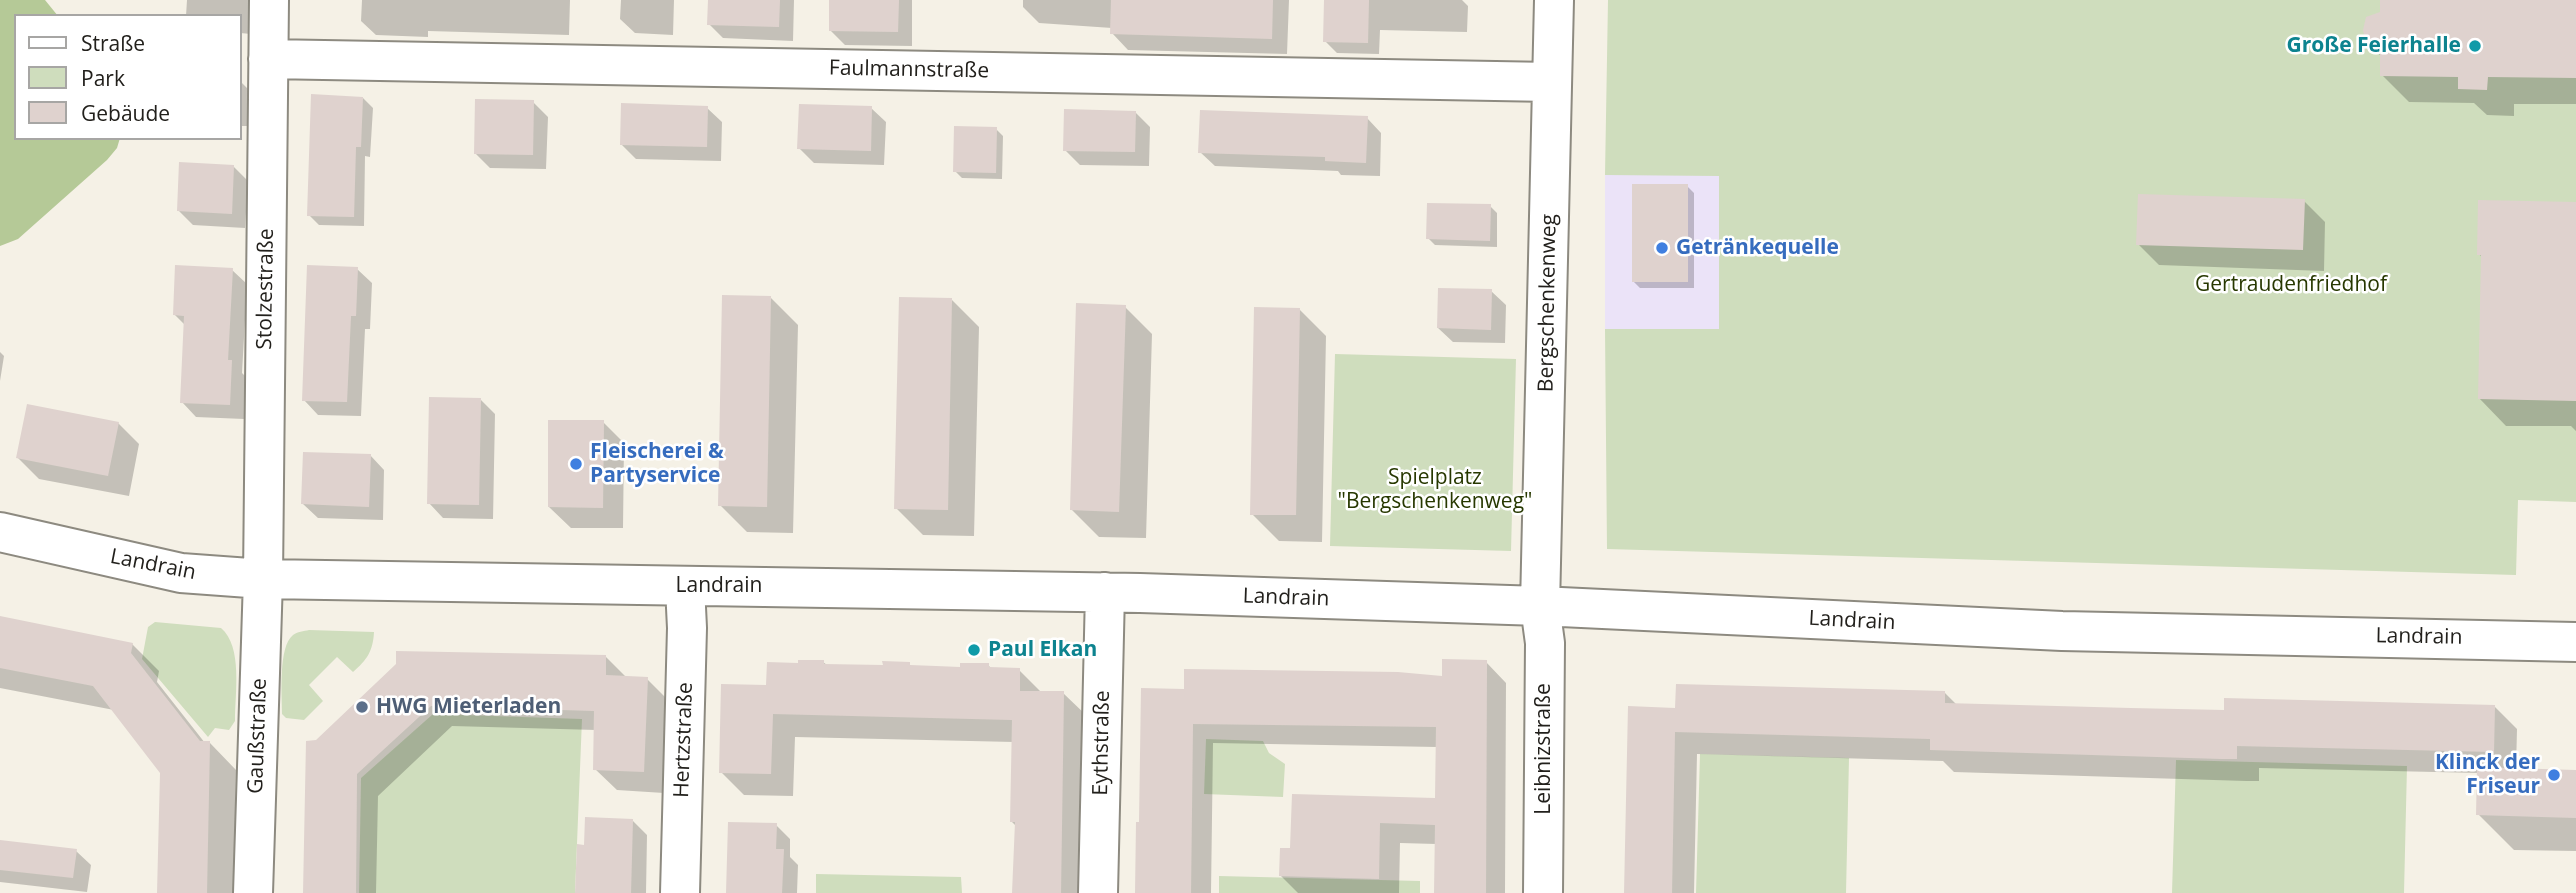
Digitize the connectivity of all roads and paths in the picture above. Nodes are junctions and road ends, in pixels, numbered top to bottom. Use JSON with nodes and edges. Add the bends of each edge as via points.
{"nodes":[{"id":1,"x":269,"y":0,"type":"edge"},
{"id":2,"x":1554,"y":0,"type":"edge"},
{"id":3,"x":268,"y":59,"type":"junction"},
{"id":4,"x":1551,"y":82,"type":"junction"},
{"id":5,"x":0,"y":532,"type":"edge"},
{"id":6,"x":263,"y":579,"type":"junction"},
{"id":7,"x":685,"y":587,"type":"junction"},
{"id":8,"x":1105,"y":592,"type":"junction"},
{"id":9,"x":1540,"y":606,"type":"junction"},
{"id":10,"x":2576,"y":642,"type":"edge"},
{"id":11,"x":253,"y":893,"type":"edge"},
{"id":12,"x":680,"y":893,"type":"edge"},
{"id":13,"x":1098,"y":893,"type":"edge"},
{"id":14,"x":1543,"y":893,"type":"edge"}],
"edges":[{"from":1,"to":3,"type":"street","name":"Stolzestraße"},
{"from":2,"to":4,"type":"street","name":"Bergschenkenweg"},
{"from":3,"to":4,"type":"street","name":"Faulmannstraße"},
{"from":3,"to":6,"type":"street","name":"Stolzestraße"},
{"from":4,"to":9,"type":"street","name":"Bergschenkenweg"},
{"from":5,"to":6,"type":"street","name":"Landrain","via":[[181,573]]},
{"from":6,"to":7,"type":"street","name":"Landrain"},
{"from":6,"to":11,"type":"street","name":"Gaußstraße"},
{"from":7,"to":8,"type":"street","name":"Landrain"},
{"from":7,"to":12,"type":"street","name":"Hertzstraße"},
{"from":8,"to":9,"type":"street","name":"Landrain"},
{"from":8,"to":13,"type":"street","name":"Eythstraße"},
{"from":9,"to":10,"type":"street","name":"Landrain","via":[[2062,631]]},
{"from":9,"to":14,"type":"street","name":"Leibnizstraße","via":[[1545,643]]}]}
